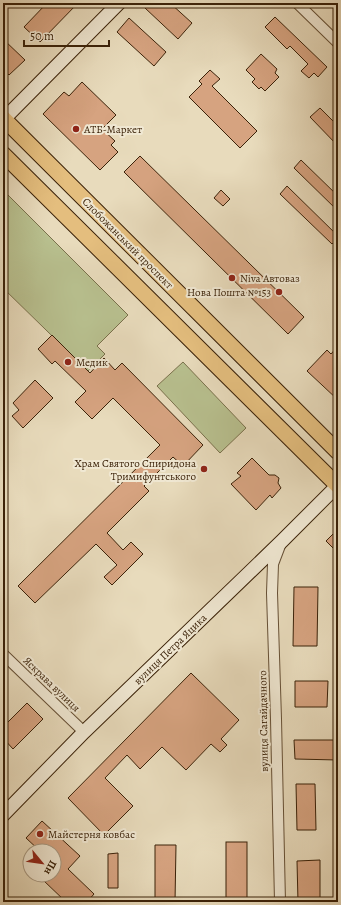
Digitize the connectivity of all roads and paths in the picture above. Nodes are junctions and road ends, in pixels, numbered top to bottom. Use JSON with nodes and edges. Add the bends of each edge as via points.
{"nodes":[{"id":1,"x":119,"y":3,"type":"edge"},
{"id":2,"x":296,"y":3,"type":"edge"},
{"id":3,"x":338,"y":43,"type":"edge"},
{"id":4,"x":3,"y":119,"type":"edge"},
{"id":5,"x":3,"y":154,"type":"edge"},
{"id":6,"x":338,"y":452,"type":"edge"},
{"id":7,"x":338,"y":485,"type":"edge"},
{"id":8,"x":282,"y":541,"type":"junction"},
{"id":9,"x":3,"y":654,"type":"edge"},
{"id":10,"x":84,"y":732,"type":"junction"},
{"id":11,"x":3,"y":815,"type":"edge"},
{"id":12,"x":280,"y":902,"type":"edge"}],
"edges":[{"from":1,"to":4,"type":"street"},
{"from":2,"to":3,"type":"street"},
{"from":4,"to":6,"type":"main road","name":"Слобожанський проспект"},
{"from":5,"to":7,"type":"main road"},
{"from":7,"to":8,"type":"street","name":"вулиця Петра Яцика"},
{"from":8,"to":10,"type":"street","name":"вулиця Петра Яцика"},
{"from":8,"to":12,"type":"street","name":"вулиця Сагайдачного","via":[[273,564],[272,593]]},
{"from":9,"to":10,"type":"street","name":"Яскрава вулиця"},
{"from":10,"to":11,"type":"street","name":"вулиця Петра Яцика"}]}
